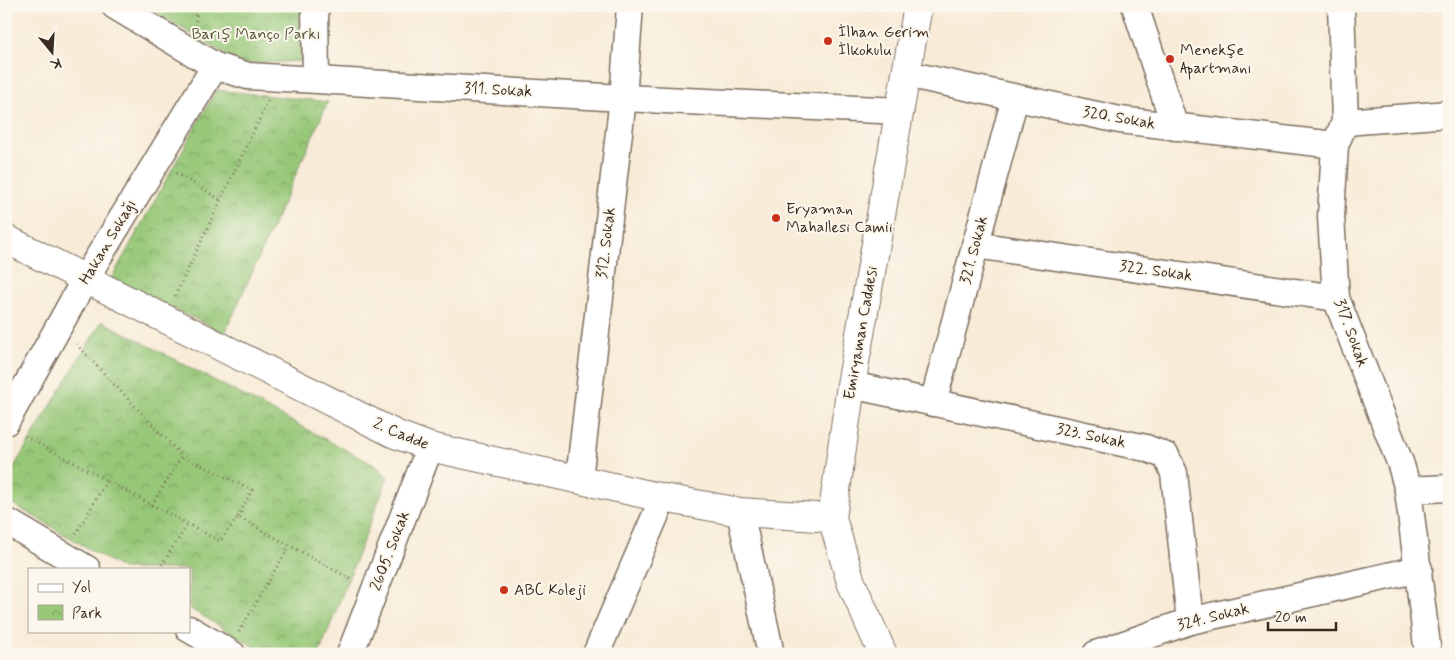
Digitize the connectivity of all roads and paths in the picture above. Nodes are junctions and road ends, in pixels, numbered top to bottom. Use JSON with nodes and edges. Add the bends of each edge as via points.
{"nodes":[{"id":1,"x":115,"y":6,"type":"edge"},
{"id":2,"x":315,"y":6,"type":"edge"},
{"id":3,"x":630,"y":6,"type":"edge"},
{"id":4,"x":918,"y":6,"type":"edge"},
{"id":5,"x":1135,"y":6,"type":"edge"},
{"id":6,"x":1341,"y":6,"type":"edge"},
{"id":7,"x":214,"y":66,"type":"junction"},
{"id":8,"x":906,"y":74,"type":"junction"},
{"id":9,"x":279,"y":77,"type":"junction"},
{"id":10,"x":316,"y":80,"type":"junction"},
{"id":11,"x":623,"y":98,"type":"junction"},
{"id":12,"x":1015,"y":98,"type":"junction"},
{"id":13,"x":900,"y":110,"type":"junction"},
{"id":14,"x":1449,"y":114,"type":"edge"},
{"id":15,"x":1175,"y":127,"type":"junction"},
{"id":16,"x":1340,"y":134,"type":"junction"},
{"id":17,"x":157,"y":161,"type":"junction"},
{"id":18,"x":221,"y":200,"type":"junction"},
{"id":19,"x":6,"y":239,"type":"edge"},
{"id":20,"x":975,"y":245,"type":"junction"},
{"id":21,"x":85,"y":279,"type":"junction"},
{"id":22,"x":1336,"y":298,"type":"junction"},
{"id":23,"x":164,"y":319,"type":"junction"},
{"id":24,"x":59,"y":326,"type":"junction"},
{"id":25,"x":851,"y":385,"type":"junction"},
{"id":26,"x":933,"y":403,"type":"junction"},
{"id":27,"x":15,"y":428,"type":"edge"},
{"id":28,"x":430,"y":448,"type":"junction"},
{"id":29,"x":182,"y":456,"type":"junction"},
{"id":30,"x":579,"y":479,"type":"junction"},
{"id":31,"x":107,"y":480,"type":"junction"},
{"id":32,"x":1449,"y":488,"type":"edge"},
{"id":33,"x":1408,"y":490,"type":"junction"},
{"id":34,"x":664,"y":498,"type":"junction"},
{"id":35,"x":152,"y":505,"type":"junction"},
{"id":36,"x":740,"y":512,"type":"junction"},
{"id":37,"x":238,"y":517,"type":"junction"},
{"id":38,"x":832,"y":518,"type":"junction"},
{"id":39,"x":6,"y":522,"type":"edge"},
{"id":40,"x":188,"y":524,"type":"junction"},
{"id":41,"x":289,"y":546,"type":"junction"},
{"id":42,"x":64,"y":555,"type":"junction"},
{"id":43,"x":85,"y":568,"type":"edge"},
{"id":44,"x":160,"y":568,"type":"edge"},
{"id":45,"x":1419,"y":569,"type":"junction"},
{"id":46,"x":374,"y":593,"type":"junction"},
{"id":47,"x":1190,"y":621,"type":"junction"},
{"id":48,"x":190,"y":629,"type":"edge"},
{"id":49,"x":230,"y":653,"type":"edge"},
{"id":50,"x":350,"y":654,"type":"edge"},
{"id":51,"x":596,"y":654,"type":"edge"},
{"id":52,"x":770,"y":654,"type":"edge"},
{"id":53,"x":883,"y":654,"type":"edge"},
{"id":54,"x":1096,"y":654,"type":"edge"},
{"id":55,"x":1428,"y":654,"type":"edge"}],
"edges":[{"from":1,"to":7,"type":"street","name":"311. Sokak"},
{"from":2,"to":10,"type":"street"},
{"from":3,"to":11,"type":"street","name":"312. Sokak"},
{"from":4,"to":8,"type":"street","name":"Emiryaman Caddesi"},
{"from":5,"to":15,"type":"street"},
{"from":6,"to":16,"type":"street","name":"317. Sokak"},
{"from":7,"to":9,"type":"street","name":"311. Sokak","via":[[248,76]]},
{"from":7,"to":17,"type":"street","name":"Hakan Sokağı"},
{"from":8,"to":12,"type":"street","name":"320. Sokak"},
{"from":8,"to":13,"type":"street","name":"Emiryaman Caddesi"},
{"from":9,"to":10,"type":"street","name":"311. Sokak"},
{"from":9,"to":18,"type":"path"},
{"from":10,"to":11,"type":"street","name":"311. Sokak"},
{"from":11,"to":13,"type":"street","name":"311. Sokak"},
{"from":11,"to":30,"type":"street","name":"312. Sokak"},
{"from":12,"to":15,"type":"street","name":"320. Sokak","via":[[1120,120]]},
{"from":12,"to":20,"type":"street","name":"321. Sokak"},
{"from":13,"to":25,"type":"street","name":"Emiryaman Caddesi"},
{"from":14,"to":16,"type":"street","name":"320. Sokak"},
{"from":15,"to":16,"type":"street","name":"320. Sokak"},
{"from":16,"to":22,"type":"street","name":"317. Sokak","via":[[1331,217]]},
{"from":17,"to":18,"type":"path"},
{"from":17,"to":21,"type":"street","name":"Hakan Sokağı"},
{"from":18,"to":23,"type":"path"},
{"from":19,"to":21,"type":"street","name":"2. Cadde"},
{"from":20,"to":22,"type":"street","name":"322. Sokak"},
{"from":20,"to":26,"type":"street","name":"321. Sokak"},
{"from":21,"to":23,"type":"street","name":"2. Cadde"},
{"from":21,"to":24,"type":"street","name":"Hakan Sokağı"},
{"from":22,"to":33,"type":"street","name":"317. Sokak"},
{"from":23,"to":28,"type":"street","name":"2. Cadde","via":[[395,434]]},
{"from":24,"to":27,"type":"street","name":"Hakan Sokağı"},
{"from":24,"to":29,"type":"path"},
{"from":25,"to":26,"type":"street","name":"323. Sokak"},
{"from":25,"to":38,"type":"street","name":"Emiryaman Caddesi"},
{"from":26,"to":47,"type":"street","name":"323. Sokak","via":[[1146,448],[1166,456],[1174,473]]},
{"from":27,"to":31,"type":"path"},
{"from":28,"to":30,"type":"street","name":"2. Cadde"},
{"from":28,"to":46,"type":"street","name":"2605. Sokak"},
{"from":29,"to":35,"type":"path"},
{"from":29,"to":37,"type":"path","via":[[252,490]]},
{"from":30,"to":34,"type":"street","name":"2. Cadde"},
{"from":31,"to":35,"type":"path"},
{"from":31,"to":42,"type":"path"},
{"from":32,"to":33,"type":"street"},
{"from":33,"to":45,"type":"street","name":"317. Sokak"},
{"from":34,"to":36,"type":"street","name":"2. Cadde"},
{"from":34,"to":51,"type":"street"},
{"from":35,"to":40,"type":"path"},
{"from":36,"to":38,"type":"street","name":"2. Cadde"},
{"from":36,"to":52,"type":"street"},
{"from":37,"to":40,"type":"path","via":[[220,541]]},
{"from":37,"to":41,"type":"path"},
{"from":38,"to":53,"type":"street","name":"Emiryaman Caddesi","via":[[850,582]]},
{"from":39,"to":42,"type":"street"},
{"from":40,"to":44,"type":"path"},
{"from":41,"to":46,"type":"path"},
{"from":41,"to":49,"type":"path"},
{"from":42,"to":43,"type":"street"},
{"from":45,"to":47,"type":"street","name":"324. Sokak"},
{"from":45,"to":55,"type":"street","name":"317. Sokak"},
{"from":46,"to":50,"type":"street","name":"2605. Sokak"},
{"from":47,"to":54,"type":"street","name":"324. Sokak"},
{"from":48,"to":49,"type":"street"}]}
